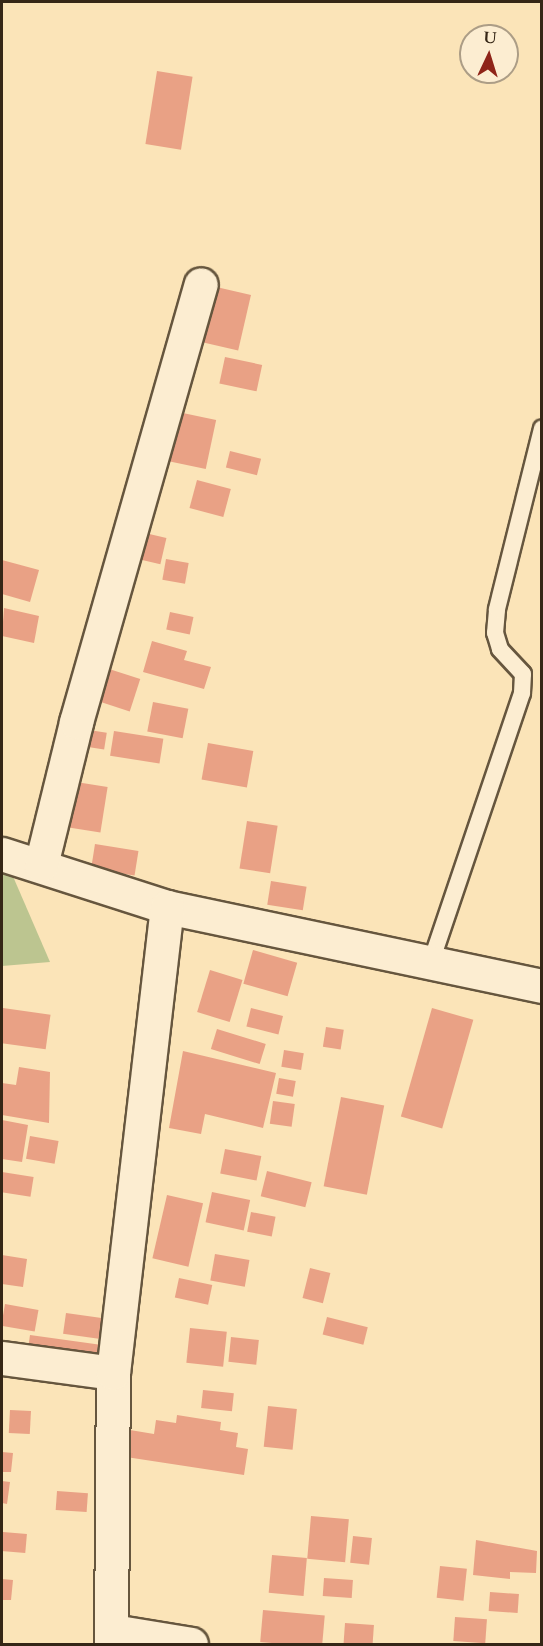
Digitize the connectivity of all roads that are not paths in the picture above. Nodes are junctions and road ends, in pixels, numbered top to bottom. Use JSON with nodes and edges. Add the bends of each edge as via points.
{"nodes":[{"id":1,"x":201,"y":284,"type":"dead end"},
{"id":2,"x":542,"y":429,"type":"edge"},
{"id":3,"x":15,"y":860,"type":"edge"},
{"id":4,"x":167,"y":907,"type":"junction"},
{"id":5,"x":431,"y":962,"type":"junction"},
{"id":6,"x":542,"y":986,"type":"edge"},
{"id":7,"x":2,"y":1358,"type":"edge"},
{"id":8,"x":113,"y":1373,"type":"junction"},
{"id":9,"x":112,"y":1638,"type":"edge"},
{"id":10,"x":191,"y":1644,"type":"edge"}],
"edges":[{"from":1,"to":3,"type":"street","via":[[79,711]]},
{"from":2,"to":5,"type":"lane","via":[[497,609],[495,633],[500,649],[523,674],[522,693]]},
{"from":3,"to":4,"type":"street"},
{"from":4,"to":5,"type":"street"},
{"from":4,"to":8,"type":"street","via":[[135,1149]]},
{"from":5,"to":6,"type":"street"},
{"from":7,"to":8,"type":"street"},
{"from":8,"to":9,"type":"street"},
{"from":9,"to":10,"type":"street"}]}
